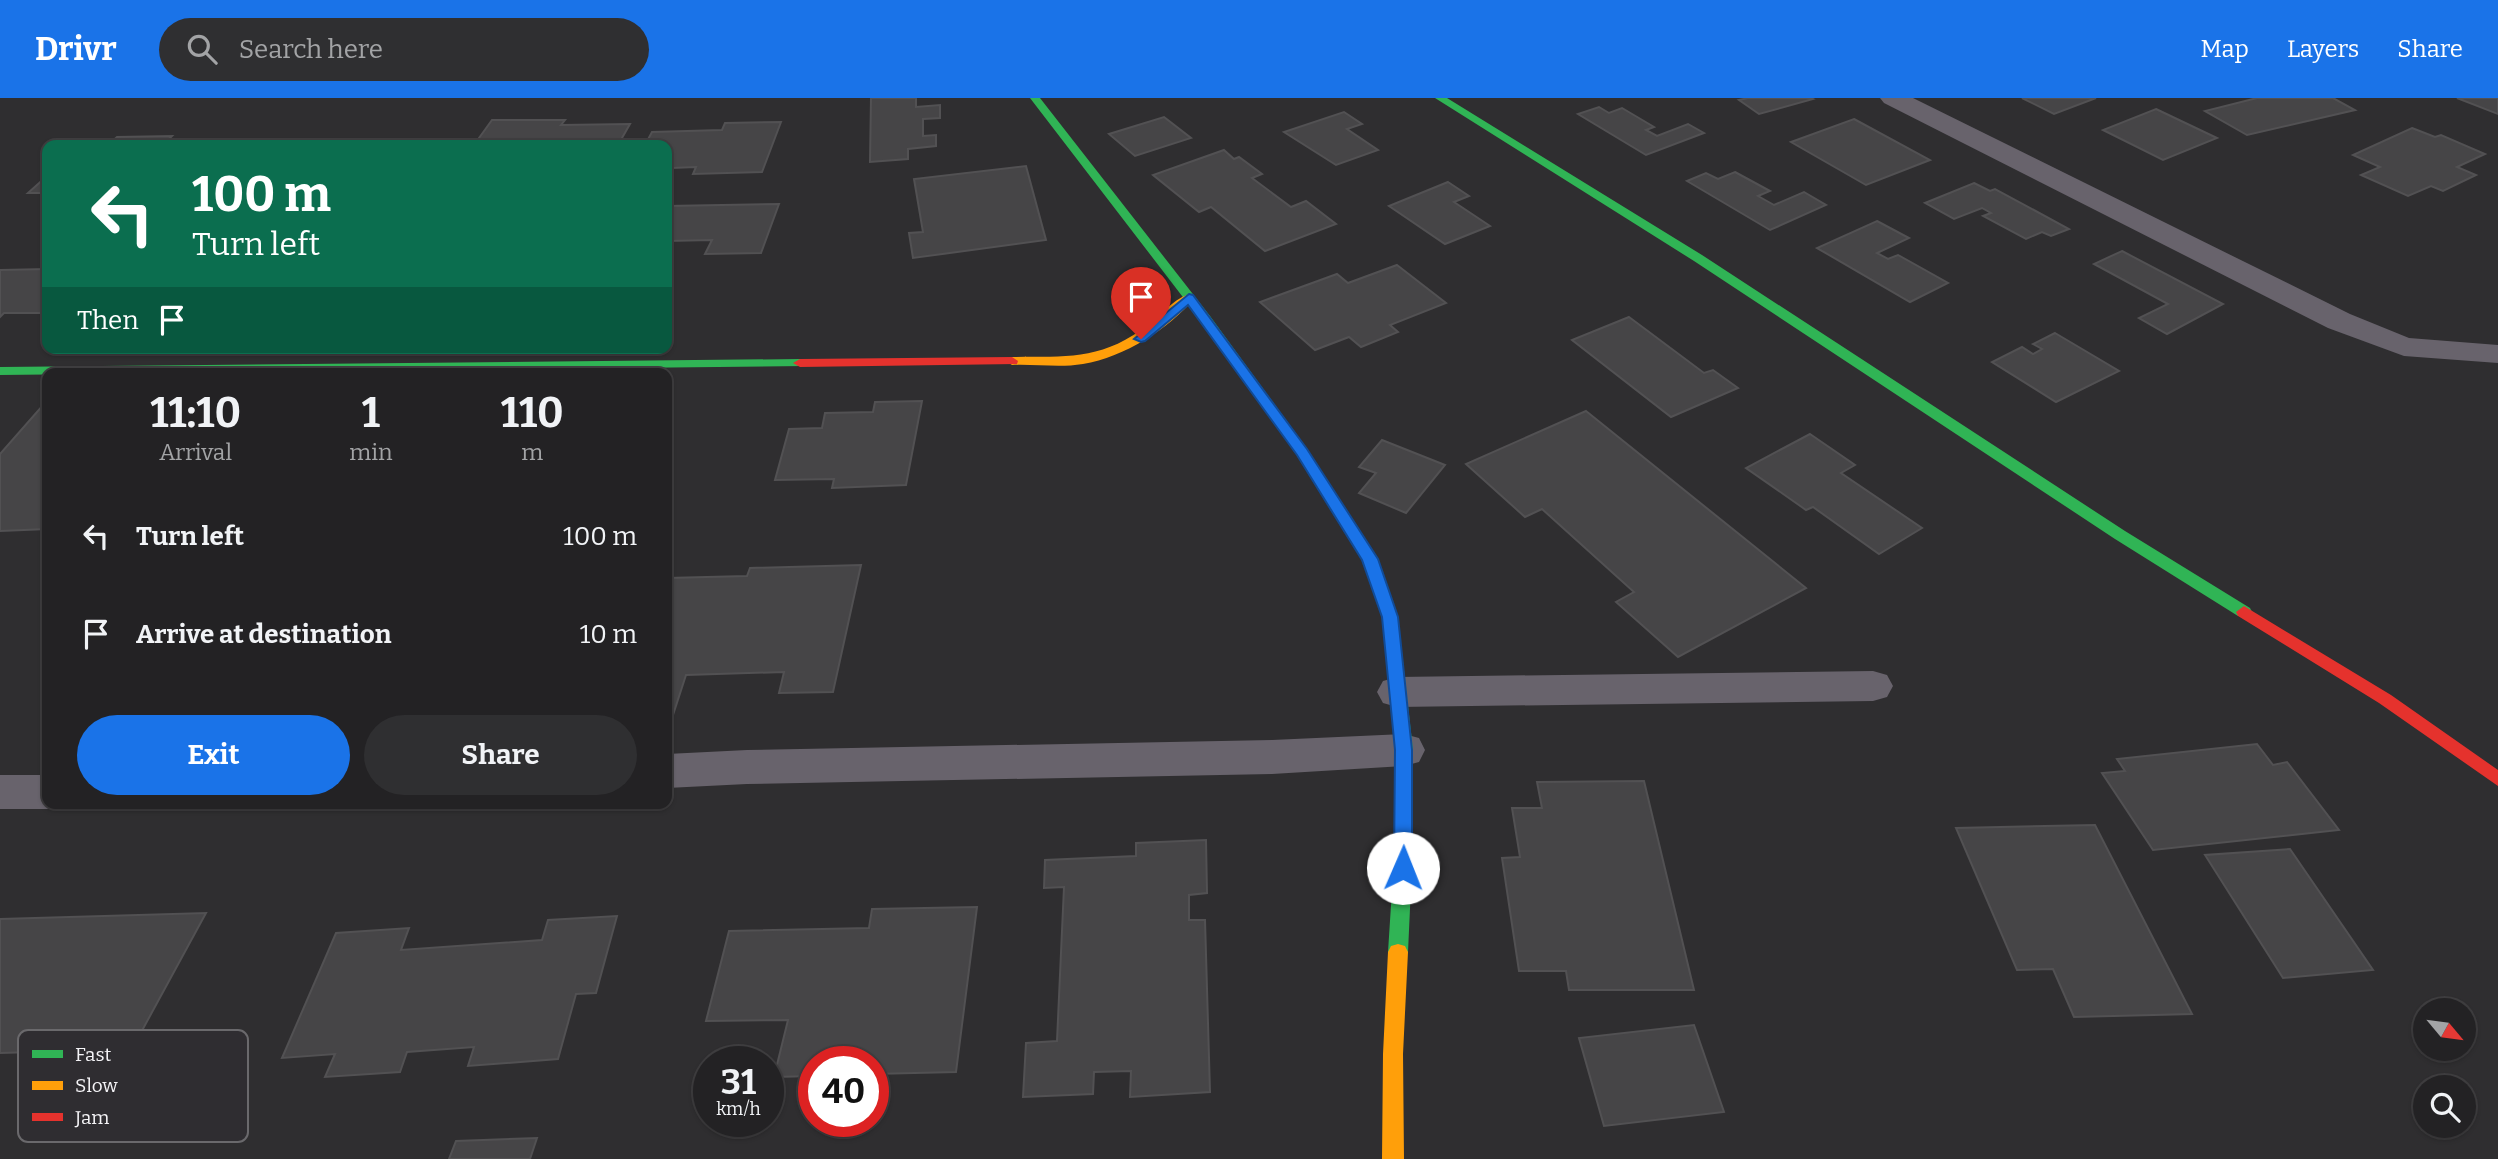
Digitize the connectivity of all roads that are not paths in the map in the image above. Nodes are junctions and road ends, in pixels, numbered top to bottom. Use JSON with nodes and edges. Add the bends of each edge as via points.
{"nodes":[{"id":1,"x":1035,"y":98,"type":"edge"},
{"id":2,"x":1440,"y":98,"type":"edge"},
{"id":3,"x":1894,"y":98,"type":"edge"},
{"id":4,"x":1189,"y":298,"type":"junction"},
{"id":5,"x":2498,"y":354,"type":"edge"},
{"id":6,"x":295,"y":368,"type":"edge"},
{"id":7,"x":0,"y":371,"type":"edge"},
{"id":8,"x":42,"y":371,"type":"edge"},
{"id":9,"x":1874,"y":686,"type":"dead end"},
{"id":10,"x":1397,"y":692,"type":"junction"},
{"id":11,"x":1404,"y":750,"type":"junction"},
{"id":12,"x":672,"y":771,"type":"edge"},
{"id":13,"x":2498,"y":779,"type":"edge"},
{"id":14,"x":0,"y":792,"type":"edge"},
{"id":15,"x":42,"y":792,"type":"edge"},
{"id":16,"x":1393,"y":1159,"type":"edge"}],
"edges":[{"from":1,"to":4,"type":"street"},
{"from":2,"to":13,"type":"street","via":[[1698,258],[2120,536],[2385,699]]},
{"from":3,"to":5,"type":"street","via":[[2339,321],[2404,346]]},
{"from":4,"to":6,"type":"street","via":[[1141,339],[1083,360]]},
{"from":4,"to":10,"type":"street","via":[[1302,452],[1370,559],[1390,617]]},
{"from":7,"to":8,"type":"street"},
{"from":9,"to":10,"type":"street"},
{"from":10,"to":11,"type":"street"},
{"from":11,"to":12,"type":"street"},
{"from":11,"to":16,"type":"street"},
{"from":14,"to":15,"type":"street"}]}
